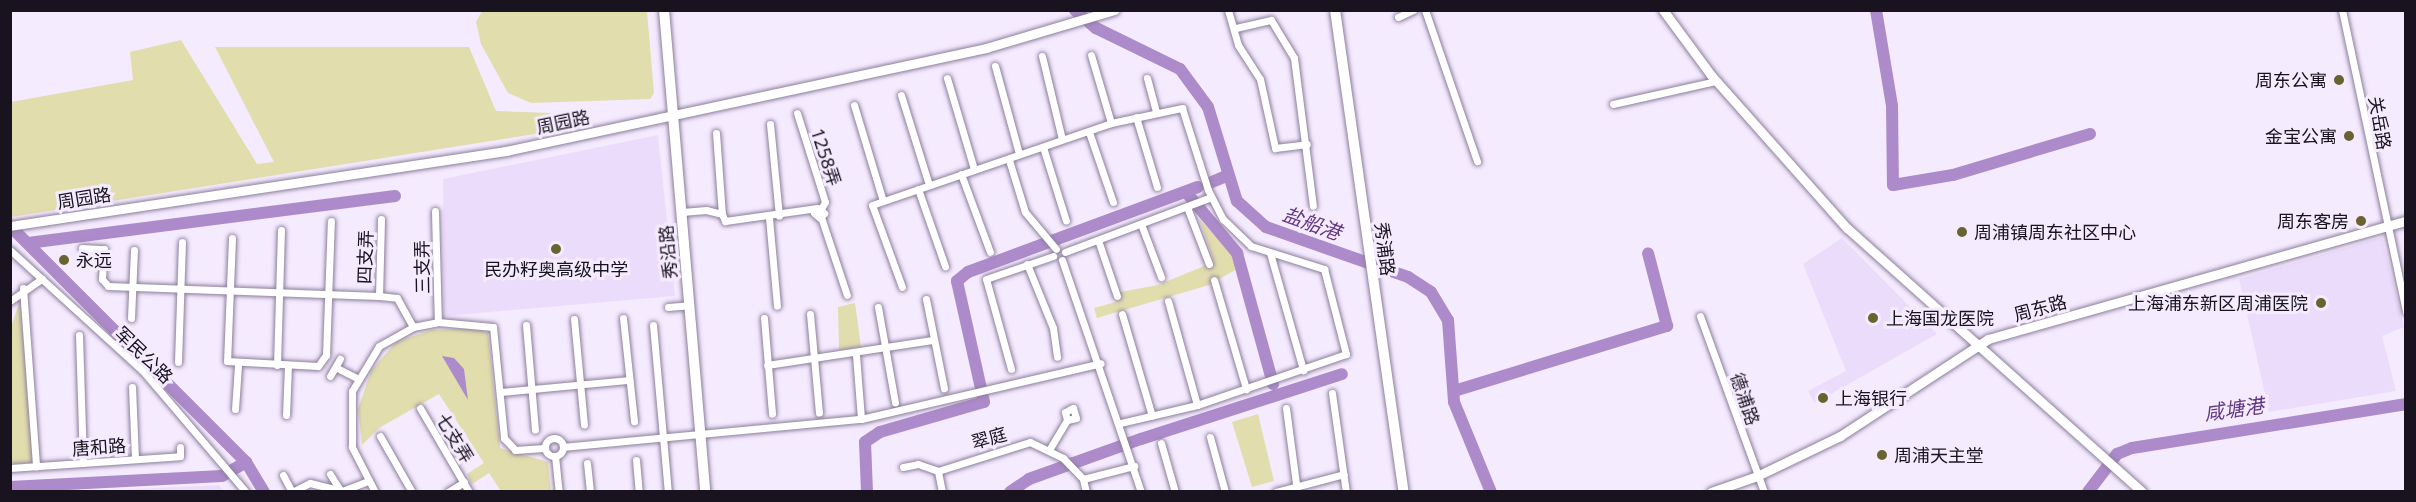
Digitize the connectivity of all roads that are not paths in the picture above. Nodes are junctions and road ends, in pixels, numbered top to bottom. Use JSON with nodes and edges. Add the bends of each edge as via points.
{"nodes":[{"id":1,"x":664,"y":10,"type":"edge"},
{"id":2,"x":1114,"y":10,"type":"edge"},
{"id":3,"x":1228,"y":10,"type":"edge"},
{"id":4,"x":1335,"y":10,"type":"edge"},
{"id":5,"x":1413,"y":10,"type":"edge"},
{"id":6,"x":1425,"y":10,"type":"edge"},
{"id":7,"x":1664,"y":10,"type":"edge"},
{"id":8,"x":2342,"y":10,"type":"edge"},
{"id":9,"x":1398,"y":17,"type":"dead end"},
{"id":10,"x":1236,"y":28,"type":"junction"},
{"id":11,"x":1091,"y":55,"type":"dead end"},
{"id":12,"x":1042,"y":56,"type":"dead end"},
{"id":13,"x":995,"y":66,"type":"dead end"},
{"id":14,"x":947,"y":78,"type":"dead end"},
{"id":15,"x":1147,"y":78,"type":"dead end"},
{"id":16,"x":1716,"y":81,"type":"junction"},
{"id":17,"x":901,"y":95,"type":"dead end"},
{"id":18,"x":1613,"y":104,"type":"dead end"},
{"id":19,"x":854,"y":105,"type":"dead end"},
{"id":20,"x":1156,"y":111,"type":"junction"},
{"id":21,"x":796,"y":113,"type":"dead end"},
{"id":22,"x":674,"y":115,"type":"junction"},
{"id":23,"x":1136,"y":117,"type":"junction"},
{"id":24,"x":1111,"y":123,"type":"junction"},
{"id":25,"x":771,"y":124,"type":"dead end"},
{"id":26,"x":1089,"y":132,"type":"junction"},
{"id":27,"x":716,"y":133,"type":"dead end"},
{"id":28,"x":1062,"y":139,"type":"junction"},
{"id":29,"x":1306,"y":144,"type":"junction"},
{"id":30,"x":1043,"y":147,"type":"junction"},
{"id":31,"x":1019,"y":154,"type":"junction"},
{"id":32,"x":1009,"y":160,"type":"junction"},
{"id":33,"x":1477,"y":161,"type":"dead end"},
{"id":34,"x":974,"y":169,"type":"junction"},
{"id":35,"x":961,"y":174,"type":"junction"},
{"id":36,"x":929,"y":185,"type":"junction"},
{"id":37,"x":1157,"y":187,"type":"dead end"},
{"id":38,"x":918,"y":189,"type":"junction"},
{"id":39,"x":1209,"y":194,"type":"junction"},
{"id":40,"x":883,"y":201,"type":"junction"},
{"id":41,"x":1113,"y":202,"type":"dead end"},
{"id":42,"x":1193,"y":204,"type":"junction"},
{"id":43,"x":1312,"y":206,"type":"dead end"},
{"id":44,"x":435,"y":211,"type":"dead end"},
{"id":45,"x":681,"y":212,"type":"junction"},
{"id":46,"x":819,"y":213,"type":"junction"},
{"id":47,"x":722,"y":214,"type":"junction"},
{"id":48,"x":779,"y":216,"type":"junction"},
{"id":49,"x":769,"y":218,"type":"junction"},
{"id":50,"x":381,"y":219,"type":"dead end"},
{"id":51,"x":331,"y":221,"type":"dead end"},
{"id":52,"x":1066,"y":221,"type":"dead end"},
{"id":53,"x":2406,"y":221,"type":"edge"},
{"id":54,"x":1141,"y":224,"type":"junction"},
{"id":55,"x":10,"y":226,"type":"edge"},
{"id":56,"x":2385,"y":226,"type":"junction"},
{"id":57,"x":281,"y":230,"type":"dead end"},
{"id":58,"x":232,"y":238,"type":"dead end"},
{"id":59,"x":1098,"y":240,"type":"junction"},
{"id":60,"x":182,"y":242,"type":"dead end"},
{"id":61,"x":82,"y":248,"type":"dead end"},
{"id":62,"x":10,"y":250,"type":"edge"},
{"id":63,"x":134,"y":250,"type":"dead end"},
{"id":64,"x":1054,"y":250,"type":"junction"},
{"id":65,"x":990,"y":252,"type":"dead end"},
{"id":66,"x":1065,"y":252,"type":"junction"},
{"id":67,"x":1270,"y":253,"type":"junction"},
{"id":68,"x":1062,"y":260,"type":"junction"},
{"id":69,"x":1027,"y":264,"type":"junction"},
{"id":70,"x":1209,"y":264,"type":"dead end"},
{"id":71,"x":945,"y":266,"type":"dead end"},
{"id":72,"x":1161,"y":277,"type":"dead end"},
{"id":73,"x":42,"y":279,"type":"junction"},
{"id":74,"x":1214,"y":280,"type":"dead end"},
{"id":75,"x":133,"y":287,"type":"junction"},
{"id":76,"x":902,"y":287,"type":"dead end"},
{"id":77,"x":23,"y":288,"type":"junction"},
{"id":78,"x":181,"y":290,"type":"junction"},
{"id":79,"x":230,"y":291,"type":"junction"},
{"id":80,"x":279,"y":292,"type":"junction"},
{"id":81,"x":329,"y":294,"type":"junction"},
{"id":82,"x":847,"y":295,"type":"dead end"},
{"id":83,"x":379,"y":296,"type":"junction"},
{"id":84,"x":1117,"y":296,"type":"dead end"},
{"id":85,"x":10,"y":300,"type":"edge"},
{"id":86,"x":926,"y":300,"type":"dead end"},
{"id":87,"x":1168,"y":301,"type":"dead end"},
{"id":88,"x":689,"y":305,"type":"junction"},
{"id":89,"x":777,"y":306,"type":"dead end"},
{"id":90,"x":668,"y":307,"type":"dead end"},
{"id":91,"x":878,"y":307,"type":"dead end"},
{"id":92,"x":2406,"y":311,"type":"edge"},
{"id":93,"x":810,"y":314,"type":"dead end"},
{"id":94,"x":1122,"y":314,"type":"dead end"},
{"id":95,"x":1700,"y":316,"type":"dead end"},
{"id":96,"x":131,"y":318,"type":"dead end"},
{"id":97,"x":623,"y":318,"type":"dead end"},
{"id":98,"x":764,"y":318,"type":"dead end"},
{"id":99,"x":574,"y":319,"type":"dead end"},
{"id":100,"x":438,"y":322,"type":"junction"},
{"id":101,"x":526,"y":325,"type":"dead end"},
{"id":102,"x":653,"y":325,"type":"dead end"},
{"id":103,"x":413,"y":327,"type":"junction"},
{"id":104,"x":79,"y":335,"type":"dead end"},
{"id":105,"x":932,"y":340,"type":"junction"},
{"id":106,"x":1974,"y":346,"type":"junction"},
{"id":107,"x":885,"y":349,"type":"junction"},
{"id":108,"x":856,"y":355,"type":"junction"},
{"id":109,"x":1057,"y":357,"type":"dead end"},
{"id":110,"x":340,"y":359,"type":"dead end"},
{"id":111,"x":178,"y":362,"type":"dead end"},
{"id":112,"x":814,"y":362,"type":"junction"},
{"id":113,"x":1101,"y":363,"type":"junction"},
{"id":114,"x":238,"y":365,"type":"junction"},
{"id":115,"x":277,"y":365,"type":"junction"},
{"id":116,"x":767,"y":365,"type":"junction"},
{"id":117,"x":288,"y":366,"type":"junction"},
{"id":118,"x":339,"y":369,"type":"junction"},
{"id":119,"x":1011,"y":369,"type":"dead end"},
{"id":120,"x":1303,"y":370,"type":"junction"},
{"id":121,"x":330,"y":376,"type":"dead end"},
{"id":122,"x":357,"y":378,"type":"junction"},
{"id":123,"x":629,"y":380,"type":"junction"},
{"id":124,"x":580,"y":385,"type":"junction"},
{"id":125,"x":132,"y":387,"type":"dead end"},
{"id":126,"x":944,"y":388,"type":"dead end"},
{"id":127,"x":532,"y":389,"type":"junction"},
{"id":128,"x":1246,"y":389,"type":"junction"},
{"id":129,"x":501,"y":392,"type":"junction"},
{"id":130,"x":1332,"y":393,"type":"dead end"},
{"id":131,"x":895,"y":402,"type":"dead end"},
{"id":132,"x":1197,"y":405,"type":"junction"},
{"id":133,"x":420,"y":408,"type":"dead end"},
{"id":134,"x":1286,"y":408,"type":"dead end"},
{"id":135,"x":235,"y":409,"type":"dead end"},
{"id":136,"x":819,"y":413,"type":"dead end"},
{"id":137,"x":772,"y":414,"type":"dead end"},
{"id":138,"x":286,"y":415,"type":"dead end"},
{"id":139,"x":1152,"y":416,"type":"junction"},
{"id":140,"x":861,"y":419,"type":"junction"},
{"id":141,"x":1067,"y":420,"type":"dead end"},
{"id":142,"x":634,"y":421,"type":"dead end"},
{"id":143,"x":1121,"y":423,"type":"junction"},
{"id":144,"x":584,"y":425,"type":"dead end"},
{"id":145,"x":535,"y":430,"type":"dead end"},
{"id":146,"x":700,"y":435,"type":"junction"},
{"id":147,"x":380,"y":436,"type":"dead end"},
{"id":148,"x":1210,"y":437,"type":"dead end"},
{"id":149,"x":664,"y":439,"type":"junction"},
{"id":150,"x":1161,"y":443,"type":"dead end"},
{"id":151,"x":180,"y":447,"type":"dead end"},
{"id":152,"x":563,"y":447,"type":"junction"},
{"id":153,"x":544,"y":448,"type":"junction"},
{"id":154,"x":1049,"y":450,"type":"junction"},
{"id":155,"x":555,"y":456,"type":"junction"},
{"id":156,"x":135,"y":459,"type":"junction"},
{"id":157,"x":636,"y":459,"type":"dead end"},
{"id":158,"x":83,"y":463,"type":"junction"},
{"id":159,"x":587,"y":463,"type":"dead end"},
{"id":160,"x":36,"y":466,"type":"junction"},
{"id":161,"x":1134,"y":466,"type":"junction"},
{"id":162,"x":903,"y":467,"type":"dead end"},
{"id":163,"x":10,"y":468,"type":"edge"},
{"id":164,"x":938,"y":471,"type":"junction"},
{"id":165,"x":330,"y":474,"type":"dead end"},
{"id":166,"x":1344,"y":474,"type":"junction"},
{"id":167,"x":283,"y":475,"type":"dead end"},
{"id":168,"x":1757,"y":476,"type":"junction"},
{"id":169,"x":1083,"y":478,"type":"junction"},
{"id":170,"x":368,"y":481,"type":"junction"},
{"id":171,"x":464,"y":482,"type":"junction"},
{"id":172,"x":1297,"y":489,"type":"edge"},
{"id":173,"x":342,"y":491,"type":"edge"},
{"id":174,"x":246,"y":492,"type":"edge"},
{"id":175,"x":375,"y":492,"type":"edge"},
{"id":176,"x":412,"y":492,"type":"edge"},
{"id":177,"x":448,"y":492,"type":"edge"},
{"id":178,"x":469,"y":492,"type":"edge"},
{"id":179,"x":559,"y":492,"type":"edge"},
{"id":180,"x":590,"y":492,"type":"edge"},
{"id":181,"x":639,"y":492,"type":"edge"},
{"id":182,"x":668,"y":492,"type":"edge"},
{"id":183,"x":705,"y":492,"type":"edge"},
{"id":184,"x":942,"y":492,"type":"edge"},
{"id":185,"x":1086,"y":492,"type":"edge"},
{"id":186,"x":1142,"y":492,"type":"edge"},
{"id":187,"x":1175,"y":492,"type":"edge"},
{"id":188,"x":1225,"y":492,"type":"edge"},
{"id":189,"x":1276,"y":492,"type":"edge"},
{"id":190,"x":1346,"y":492,"type":"edge"},
{"id":191,"x":1404,"y":492,"type":"edge"},
{"id":192,"x":1711,"y":492,"type":"edge"},
{"id":193,"x":1764,"y":492,"type":"edge"},
{"id":194,"x":2142,"y":492,"type":"edge"}],
"edges":[{"from":1,"to":22,"type":"main road","name":"秀沿路"},
{"from":2,"to":22,"type":"street","name":"周园路","via":[[1060,28]]},
{"from":3,"to":10,"type":"street"},
{"from":4,"to":191,"type":"main road","name":"秀浦路"},
{"from":5,"to":9,"type":"street"},
{"from":6,"to":33,"type":"street"},
{"from":7,"to":16,"type":"street"},
{"from":8,"to":56,"type":"street","name":"关岳路"},
{"from":10,"to":29,"type":"street","via":[[1238,45],[1260,79],[1275,148]]},
{"from":10,"to":29,"type":"street","via":[[1271,20],[1282,31],[1294,58]]},
{"from":11,"to":24,"type":"street"},
{"from":12,"to":28,"type":"street"},
{"from":13,"to":31,"type":"street"},
{"from":14,"to":34,"type":"street"},
{"from":15,"to":20,"type":"street"},
{"from":16,"to":18,"type":"street"},
{"from":16,"to":106,"type":"street","via":[[1847,228]]},
{"from":17,"to":36,"type":"street"},
{"from":19,"to":40,"type":"street"},
{"from":20,"to":23,"type":"street"},
{"from":20,"to":39,"type":"street","via":[[1182,108]]},
{"from":21,"to":46,"type":"street","name":"1258弄","via":[[825,202]]},
{"from":22,"to":45,"type":"main road","name":"秀沿路"},
{"from":22,"to":55,"type":"street","name":"周园路","via":[[506,151]]},
{"from":23,"to":24,"type":"street"},
{"from":23,"to":37,"type":"street"},
{"from":24,"to":26,"type":"street"},
{"from":25,"to":48,"type":"street"},
{"from":26,"to":28,"type":"street"},
{"from":26,"to":41,"type":"street"},
{"from":27,"to":47,"type":"street"},
{"from":28,"to":30,"type":"street"},
{"from":29,"to":43,"type":"street"},
{"from":30,"to":31,"type":"street"},
{"from":30,"to":52,"type":"street"},
{"from":31,"to":32,"type":"street"},
{"from":32,"to":34,"type":"street"},
{"from":32,"to":64,"type":"street","via":[[1025,212]]},
{"from":34,"to":35,"type":"street"},
{"from":35,"to":36,"type":"street"},
{"from":35,"to":65,"type":"street"},
{"from":36,"to":38,"type":"street"},
{"from":38,"to":40,"type":"street"},
{"from":38,"to":71,"type":"street"},
{"from":39,"to":42,"type":"street"},
{"from":39,"to":67,"type":"street","via":[[1237,234]]},
{"from":40,"to":76,"type":"street","via":[[872,204]]},
{"from":42,"to":54,"type":"street"},
{"from":42,"to":70,"type":"street"},
{"from":44,"to":100,"type":"street","name":"三支弄"},
{"from":45,"to":47,"type":"street","name":"1258弄"},
{"from":45,"to":88,"type":"main road","name":"秀沿路"},
{"from":46,"to":48,"type":"street","name":"1258弄"},
{"from":46,"to":82,"type":"street","name":"1258弄"},
{"from":47,"to":49,"type":"street","name":"1258弄","via":[[725,221]]},
{"from":48,"to":49,"type":"street","name":"1258弄"},
{"from":49,"to":89,"type":"street"},
{"from":50,"to":83,"type":"street","name":"四支弄"},
{"from":51,"to":81,"type":"street","name":"四支弄"},
{"from":53,"to":56,"type":"street","name":"周东路"},
{"from":54,"to":59,"type":"street"},
{"from":54,"to":72,"type":"street"},
{"from":56,"to":92,"type":"street","name":"关岳路"},
{"from":56,"to":106,"type":"street","name":"周东路"},
{"from":57,"to":80,"type":"street"},
{"from":58,"to":79,"type":"street"},
{"from":59,"to":66,"type":"street"},
{"from":59,"to":84,"type":"street"},
{"from":60,"to":78,"type":"street"},
{"from":61,"to":75,"type":"street","name":"四支弄","via":[[104,249],[103,284]]},
{"from":62,"to":73,"type":"street","name":"军民公路"},
{"from":63,"to":75,"type":"street"},
{"from":64,"to":66,"type":"street"},
{"from":64,"to":68,"type":"street"},
{"from":64,"to":69,"type":"street"},
{"from":66,"to":68,"type":"street"},
{"from":67,"to":120,"type":"street"},
{"from":67,"to":120,"type":"street","via":[[1324,269],[1346,354]]},
{"from":68,"to":113,"type":"street"},
{"from":69,"to":109,"type":"street","via":[[1053,328]]},
{"from":69,"to":119,"type":"street","via":[[986,279],[984,285]]},
{"from":73,"to":77,"type":"street"},
{"from":73,"to":174,"type":"street","name":"军民公路","via":[[142,370]]},
{"from":74,"to":128,"type":"street"},
{"from":75,"to":78,"type":"street","name":"四支弄"},
{"from":75,"to":96,"type":"street"},
{"from":77,"to":85,"type":"street"},
{"from":77,"to":160,"type":"street"},
{"from":78,"to":79,"type":"street","name":"四支弄"},
{"from":78,"to":111,"type":"street"},
{"from":79,"to":80,"type":"street","name":"四支弄"},
{"from":79,"to":114,"type":"street","via":[[227,360]]},
{"from":80,"to":81,"type":"street","name":"四支弄"},
{"from":80,"to":115,"type":"street"},
{"from":81,"to":83,"type":"street","name":"四支弄"},
{"from":81,"to":117,"type":"street","name":"四支弄","via":[[325,360],[318,366]]},
{"from":83,"to":103,"type":"street","name":"四支弄","via":[[397,298]]},
{"from":86,"to":105,"type":"street"},
{"from":87,"to":132,"type":"street"},
{"from":88,"to":90,"type":"street"},
{"from":88,"to":146,"type":"main road","name":"秀沿路"},
{"from":91,"to":107,"type":"street"},
{"from":93,"to":112,"type":"street"},
{"from":94,"to":139,"type":"street"},
{"from":95,"to":168,"type":"street","name":"德浦路"},
{"from":97,"to":123,"type":"street"},
{"from":98,"to":116,"type":"street"},
{"from":99,"to":124,"type":"street"},
{"from":100,"to":103,"type":"street"},
{"from":100,"to":129,"type":"street","via":[[493,327]]},
{"from":101,"to":127,"type":"street"},
{"from":102,"to":149,"type":"street"},
{"from":103,"to":122,"type":"street","via":[[379,346]]},
{"from":104,"to":158,"type":"street"},
{"from":105,"to":107,"type":"street"},
{"from":105,"to":126,"type":"street"},
{"from":106,"to":168,"type":"street","name":"周东路","via":[[1840,436]]},
{"from":106,"to":194,"type":"street"},
{"from":107,"to":108,"type":"street"},
{"from":107,"to":131,"type":"street"},
{"from":108,"to":112,"type":"street"},
{"from":108,"to":140,"type":"street"},
{"from":110,"to":118,"type":"street"},
{"from":112,"to":116,"type":"street"},
{"from":112,"to":136,"type":"street"},
{"from":113,"to":140,"type":"street"},
{"from":113,"to":143,"type":"street"},
{"from":114,"to":115,"type":"street","name":"四支弄"},
{"from":114,"to":135,"type":"street"},
{"from":115,"to":117,"type":"street","name":"四支弄"},
{"from":116,"to":137,"type":"street"},
{"from":117,"to":138,"type":"street"},
{"from":118,"to":121,"type":"street"},
{"from":118,"to":122,"type":"street"},
{"from":120,"to":128,"type":"street"},
{"from":122,"to":170,"type":"street","via":[[349,415],[352,447]]},
{"from":123,"to":124,"type":"street"},
{"from":123,"to":142,"type":"street"},
{"from":124,"to":127,"type":"street"},
{"from":124,"to":144,"type":"street"},
{"from":125,"to":156,"type":"street"},
{"from":127,"to":129,"type":"street"},
{"from":127,"to":145,"type":"street"},
{"from":128,"to":132,"type":"street"},
{"from":129,"to":153,"type":"street","via":[[508,446]]},
{"from":130,"to":166,"type":"street"},
{"from":132,"to":139,"type":"street"},
{"from":133,"to":171,"type":"street","name":"七支弄"},
{"from":134,"to":172,"type":"street"},
{"from":139,"to":143,"type":"street"},
{"from":140,"to":146,"type":"street"},
{"from":141,"to":154,"type":"street"},
{"from":143,"to":161,"type":"street"},
{"from":146,"to":149,"type":"street"},
{"from":146,"to":183,"type":"main road","name":"秀沿路"},
{"from":147,"to":176,"type":"street"},
{"from":148,"to":188,"type":"street"},
{"from":149,"to":152,"type":"street"},
{"from":149,"to":182,"type":"street"},
{"from":150,"to":187,"type":"street"},
{"from":151,"to":156,"type":"street","name":"唐和路","via":[[180,456]]},
{"from":152,"to":153,"type":"street","via":[[552,437]]},
{"from":152,"to":155,"type":"street"},
{"from":153,"to":155,"type":"street"},
{"from":154,"to":164,"type":"street","name":"翠庭","via":[[1030,442]]},
{"from":154,"to":169,"type":"street","name":"翠庭"},
{"from":155,"to":179,"type":"street"},
{"from":156,"to":158,"type":"street","name":"唐和路"},
{"from":157,"to":181,"type":"street"},
{"from":158,"to":160,"type":"street","name":"唐和路"},
{"from":159,"to":180,"type":"street"},
{"from":160,"to":163,"type":"street","name":"唐和路"},
{"from":161,"to":169,"type":"street"},
{"from":161,"to":186,"type":"street"},
{"from":162,"to":164,"type":"street","name":"翠庭","via":[[918,464]]},
{"from":164,"to":184,"type":"street"},
{"from":165,"to":173,"type":"street","via":[[331,484]]},
{"from":166,"to":172,"type":"street"},
{"from":166,"to":190,"type":"street"},
{"from":167,"to":173,"type":"street","via":[[292,492],[309,483]]},
{"from":168,"to":192,"type":"street","name":"周东路"},
{"from":168,"to":193,"type":"street","name":"德浦路"},
{"from":169,"to":185,"type":"street","name":"翠庭"},
{"from":170,"to":173,"type":"street"},
{"from":170,"to":175,"type":"street"},
{"from":171,"to":177,"type":"street","name":"七支弄"},
{"from":171,"to":178,"type":"street","name":"七支弄"},
{"from":172,"to":189,"type":"street"}]}
